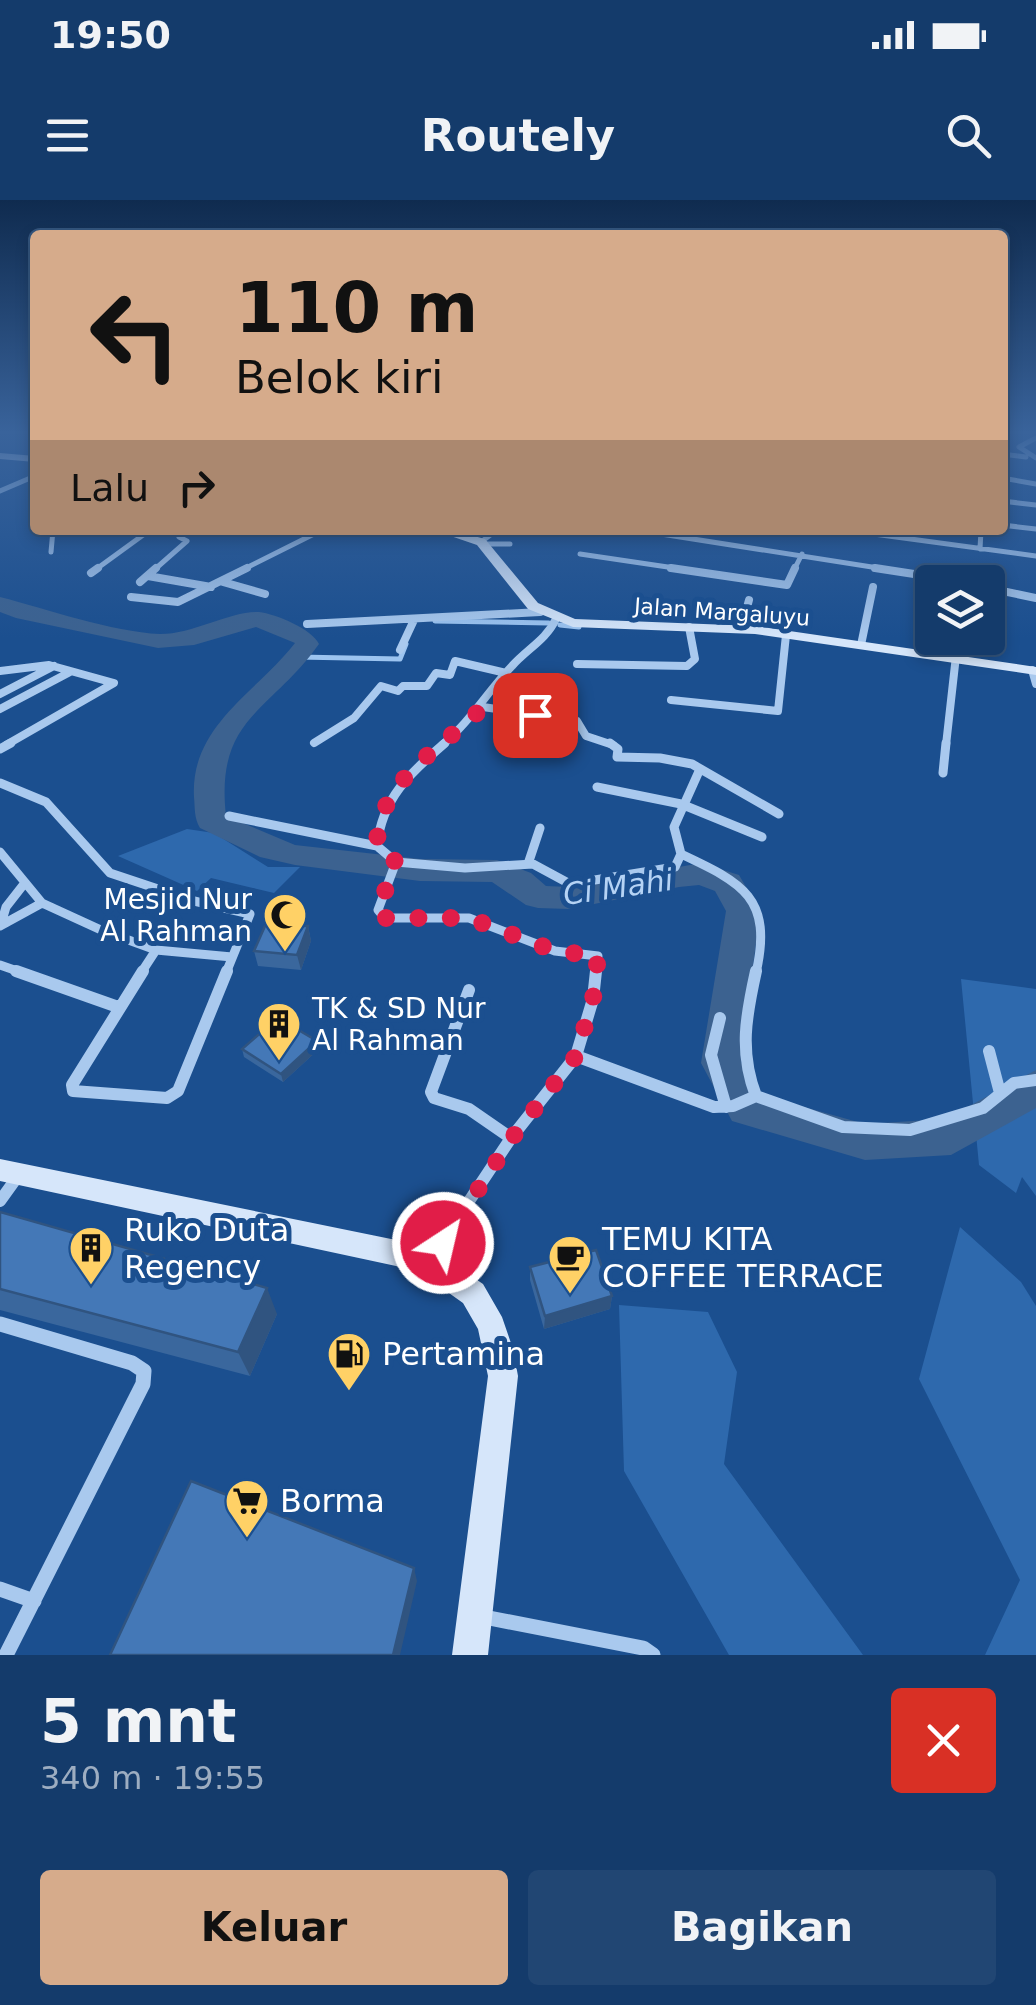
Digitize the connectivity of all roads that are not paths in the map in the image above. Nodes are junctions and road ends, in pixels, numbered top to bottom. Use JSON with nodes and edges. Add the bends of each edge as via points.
{"nodes":[{"id":1,"x":1010,"y":502,"type":"edge"},
{"id":2,"x":1036,"y":505,"type":"edge"},
{"id":3,"x":1008,"y":526,"type":"edge"},
{"id":4,"x":1036,"y":529,"type":"edge"},
{"id":5,"x":53,"y":535,"type":"edge"},
{"id":6,"x":143,"y":535,"type":"edge"},
{"id":7,"x":181,"y":535,"type":"edge"},
{"id":8,"x":312,"y":535,"type":"edge"},
{"id":9,"x":456,"y":535,"type":"edge"},
{"id":10,"x":491,"y":535,"type":"edge"},
{"id":11,"x":668,"y":535,"type":"edge"},
{"id":12,"x":878,"y":535,"type":"edge"},
{"id":13,"x":981,"y":535,"type":"edge"},
{"id":14,"x":482,"y":543,"type":"junction"},
{"id":15,"x":510,"y":544,"type":"dead end"},
{"id":16,"x":980,"y":549,"type":"junction"},
{"id":17,"x":51,"y":552,"type":"dead end"},
{"id":18,"x":580,"y":554,"type":"dead end"},
{"id":19,"x":802,"y":554,"type":"junction"},
{"id":20,"x":1036,"y":556,"type":"edge"},
{"id":21,"x":91,"y":573,"type":"dead end"},
{"id":22,"x":915,"y":574,"type":"edge"},
{"id":23,"x":148,"y":576,"type":"junction"},
{"id":24,"x":140,"y":582,"type":"dead end"},
{"id":25,"x":222,"y":582,"type":"junction"},
{"id":26,"x":211,"y":587,"type":"junction"},
{"id":27,"x":873,"y":587,"type":"dead end"},
{"id":28,"x":1005,"y":592,"type":"edge"},
{"id":29,"x":265,"y":594,"type":"dead end"},
{"id":30,"x":132,"y":597,"type":"dead end"},
{"id":31,"x":1036,"y":598,"type":"edge"},
{"id":32,"x":749,"y":600,"type":"dead end"},
{"id":33,"x":540,"y":612,"type":"junction"},
{"id":34,"x":556,"y":619,"type":"junction"},
{"id":35,"x":414,"y":620,"type":"junction"},
{"id":36,"x":307,"y":624,"type":"dead end"},
{"id":37,"x":689,"y":628,"type":"junction"},
{"id":38,"x":741,"y":629,"type":"junction"},
{"id":39,"x":786,"y":634,"type":"junction"},
{"id":40,"x":861,"y":645,"type":"junction"},
{"id":41,"x":400,"y":650,"type":"dead end"},
{"id":42,"x":956,"y":655,"type":"edge"},
{"id":43,"x":955,"y":660,"type":"junction"},
{"id":44,"x":577,"y":664,"type":"dead end"},
{"id":45,"x":55,"y":666,"type":"junction"},
{"id":46,"x":0,"y":671,"type":"edge"},
{"id":47,"x":70,"y":672,"type":"junction"},
{"id":48,"x":506,"y":672,"type":"junction"},
{"id":49,"x":1035,"y":675,"type":"edge"},
{"id":50,"x":0,"y":694,"type":"edge"},
{"id":51,"x":671,"y":700,"type":"dead end"},
{"id":52,"x":483,"y":707,"type":"junction"},
{"id":53,"x":0,"y":709,"type":"edge"},
{"id":54,"x":314,"y":743,"type":"dead end"},
{"id":55,"x":0,"y":749,"type":"edge"},
{"id":56,"x":700,"y":769,"type":"junction"},
{"id":57,"x":943,"y":773,"type":"dead end"},
{"id":58,"x":0,"y":784,"type":"edge"},
{"id":59,"x":597,"y":787,"type":"dead end"},
{"id":60,"x":681,"y":804,"type":"junction"},
{"id":61,"x":779,"y":814,"type":"dead end"},
{"id":62,"x":229,"y":816,"type":"dead end"},
{"id":63,"x":540,"y":828,"type":"dead end"},
{"id":64,"x":762,"y":837,"type":"dead end"},
{"id":65,"x":377,"y":846,"type":"junction"},
{"id":66,"x":0,"y":852,"type":"edge"},
{"id":67,"x":681,"y":854,"type":"junction"},
{"id":68,"x":396,"y":862,"type":"junction"},
{"id":69,"x":528,"y":864,"type":"junction"},
{"id":70,"x":24,"y":884,"type":"junction"},
{"id":71,"x":42,"y":903,"type":"junction"},
{"id":72,"x":1,"y":925,"type":"edge"},
{"id":73,"x":156,"y":950,"type":"junction"},
{"id":74,"x":232,"y":956,"type":"junction"},
{"id":75,"x":0,"y":965,"type":"edge"},
{"id":76,"x":469,"y":990,"type":"dead end"},
{"id":77,"x":118,"y":1007,"type":"junction"},
{"id":78,"x":720,"y":1018,"type":"dead end"},
{"id":79,"x":989,"y":1051,"type":"dead end"},
{"id":80,"x":576,"y":1056,"type":"junction"},
{"id":81,"x":1036,"y":1080,"type":"edge"},
{"id":82,"x":1000,"y":1092,"type":"junction"},
{"id":83,"x":754,"y":1097,"type":"junction"},
{"id":84,"x":729,"y":1106,"type":"junction"},
{"id":85,"x":512,"y":1138,"type":"junction"},
{"id":86,"x":9,"y":1173,"type":"edge"},
{"id":87,"x":0,"y":1201,"type":"edge"},
{"id":88,"x":427,"y":1264,"type":"junction"},
{"id":89,"x":0,"y":1324,"type":"edge"},
{"id":90,"x":0,"y":1590,"type":"edge"},
{"id":91,"x":34,"y":1601,"type":"junction"},
{"id":92,"x":475,"y":1616,"type":"junction"},
{"id":93,"x":6,"y":1655,"type":"edge"},
{"id":94,"x":470,"y":1655,"type":"edge"},
{"id":95,"x":653,"y":1655,"type":"edge"}],
"edges":[{"from":1,"to":2,"type":"street"},
{"from":3,"to":4,"type":"street"},
{"from":5,"to":17,"type":"street"},
{"from":6,"to":21,"type":"street"},
{"from":7,"to":23,"type":"street","via":[[188,541]]},
{"from":8,"to":25,"type":"street"},
{"from":9,"to":14,"type":"main road"},
{"from":10,"to":14,"type":"street"},
{"from":11,"to":19,"type":"street"},
{"from":12,"to":16,"type":"street"},
{"from":13,"to":16,"type":"street"},
{"from":14,"to":15,"type":"street"},
{"from":14,"to":33,"type":"main road","name":"Jalan Margaluyu"},
{"from":16,"to":20,"type":"street"},
{"from":18,"to":19,"type":"street","via":[[787,585]]},
{"from":19,"to":22,"type":"street"},
{"from":23,"to":24,"type":"street"},
{"from":23,"to":26,"type":"street"},
{"from":25,"to":26,"type":"street"},
{"from":25,"to":29,"type":"street"},
{"from":26,"to":30,"type":"street","via":[[170,603]]},
{"from":27,"to":40,"type":"street"},
{"from":28,"to":31,"type":"street"},
{"from":32,"to":38,"type":"street"},
{"from":33,"to":34,"type":"main road","name":"Jalan Margaluyu"},
{"from":33,"to":35,"type":"street"},
{"from":34,"to":37,"type":"main road","name":"Jalan Margaluyu"},
{"from":34,"to":48,"type":"street","via":[[544,643]]},
{"from":35,"to":36,"type":"street"},
{"from":35,"to":41,"type":"street"},
{"from":37,"to":38,"type":"main road","name":"Jalan Margaluyu"},
{"from":37,"to":44,"type":"street","via":[[695,659],[687,666]]},
{"from":38,"to":39,"type":"main road","name":"Jalan Margaluyu"},
{"from":39,"to":40,"type":"main road","name":"Jalan Margaluyu"},
{"from":39,"to":51,"type":"street","via":[[778,711]]},
{"from":40,"to":43,"type":"main road","name":"Jalan Margaluyu"},
{"from":42,"to":43,"type":"street"},
{"from":43,"to":49,"type":"main road","name":"Jalan Margaluyu"},
{"from":43,"to":57,"type":"street"},
{"from":45,"to":46,"type":"street"},
{"from":45,"to":47,"type":"street"},
{"from":45,"to":50,"type":"street"},
{"from":47,"to":53,"type":"street"},
{"from":47,"to":55,"type":"street","via":[[114,685]]},
{"from":48,"to":52,"type":"street"},
{"from":48,"to":54,"type":"street","via":[[455,661],[450,675],[436,674],[427,686],[381,686],[354,718]]},
{"from":52,"to":56,"type":"street","via":[[578,720],[586,736],[618,748],[618,757],[673,759]]},
{"from":52,"to":65,"type":"street","via":[[397,786],[377,825]]},
{"from":56,"to":60,"type":"street"},
{"from":56,"to":61,"type":"street"},
{"from":58,"to":74,"type":"street","via":[[46,802],[110,873],[248,912]]},
{"from":59,"to":60,"type":"street"},
{"from":60,"to":64,"type":"street"},
{"from":60,"to":67,"type":"street","via":[[674,827]]},
{"from":62,"to":65,"type":"street"},
{"from":63,"to":69,"type":"street"},
{"from":65,"to":68,"type":"street"},
{"from":66,"to":70,"type":"street"},
{"from":67,"to":69,"type":"street","via":[[675,867],[570,884]]},
{"from":67,"to":83,"type":"street","via":[[732,879],[759,914],[763,946],[741,1043]]},
{"from":68,"to":69,"type":"street"},
{"from":68,"to":80,"type":"street","via":[[378,910],[385,918],[469,918],[555,951],[598,956]]},
{"from":70,"to":71,"type":"street"},
{"from":70,"to":72,"type":"street"},
{"from":71,"to":72,"type":"street"},
{"from":71,"to":73,"type":"street"},
{"from":73,"to":74,"type":"street"},
{"from":73,"to":77,"type":"street"},
{"from":74,"to":77,"type":"street","via":[[174,1095],[73,1090]]},
{"from":75,"to":77,"type":"street"},
{"from":76,"to":85,"type":"street","via":[[431,1092]]},
{"from":78,"to":84,"type":"street","via":[[711,1055]]},
{"from":79,"to":82,"type":"street"},
{"from":80,"to":84,"type":"street","via":[[714,1107]]},
{"from":80,"to":85,"type":"street"},
{"from":81,"to":82,"type":"street"},
{"from":82,"to":83,"type":"street","via":[[983,1108],[910,1130],[843,1127]]},
{"from":83,"to":84,"type":"street"},
{"from":85,"to":88,"type":"street"},
{"from":86,"to":87,"type":"street"},
{"from":86,"to":88,"type":"main road","via":[[362,1244]]},
{"from":88,"to":92,"type":"main road","via":[[464,1282],[479,1298],[499,1342],[504,1376]]},
{"from":89,"to":91,"type":"street","via":[[144,1371]]},
{"from":90,"to":91,"type":"street"},
{"from":91,"to":93,"type":"street"},
{"from":92,"to":94,"type":"main road"},
{"from":92,"to":95,"type":"street"}]}
